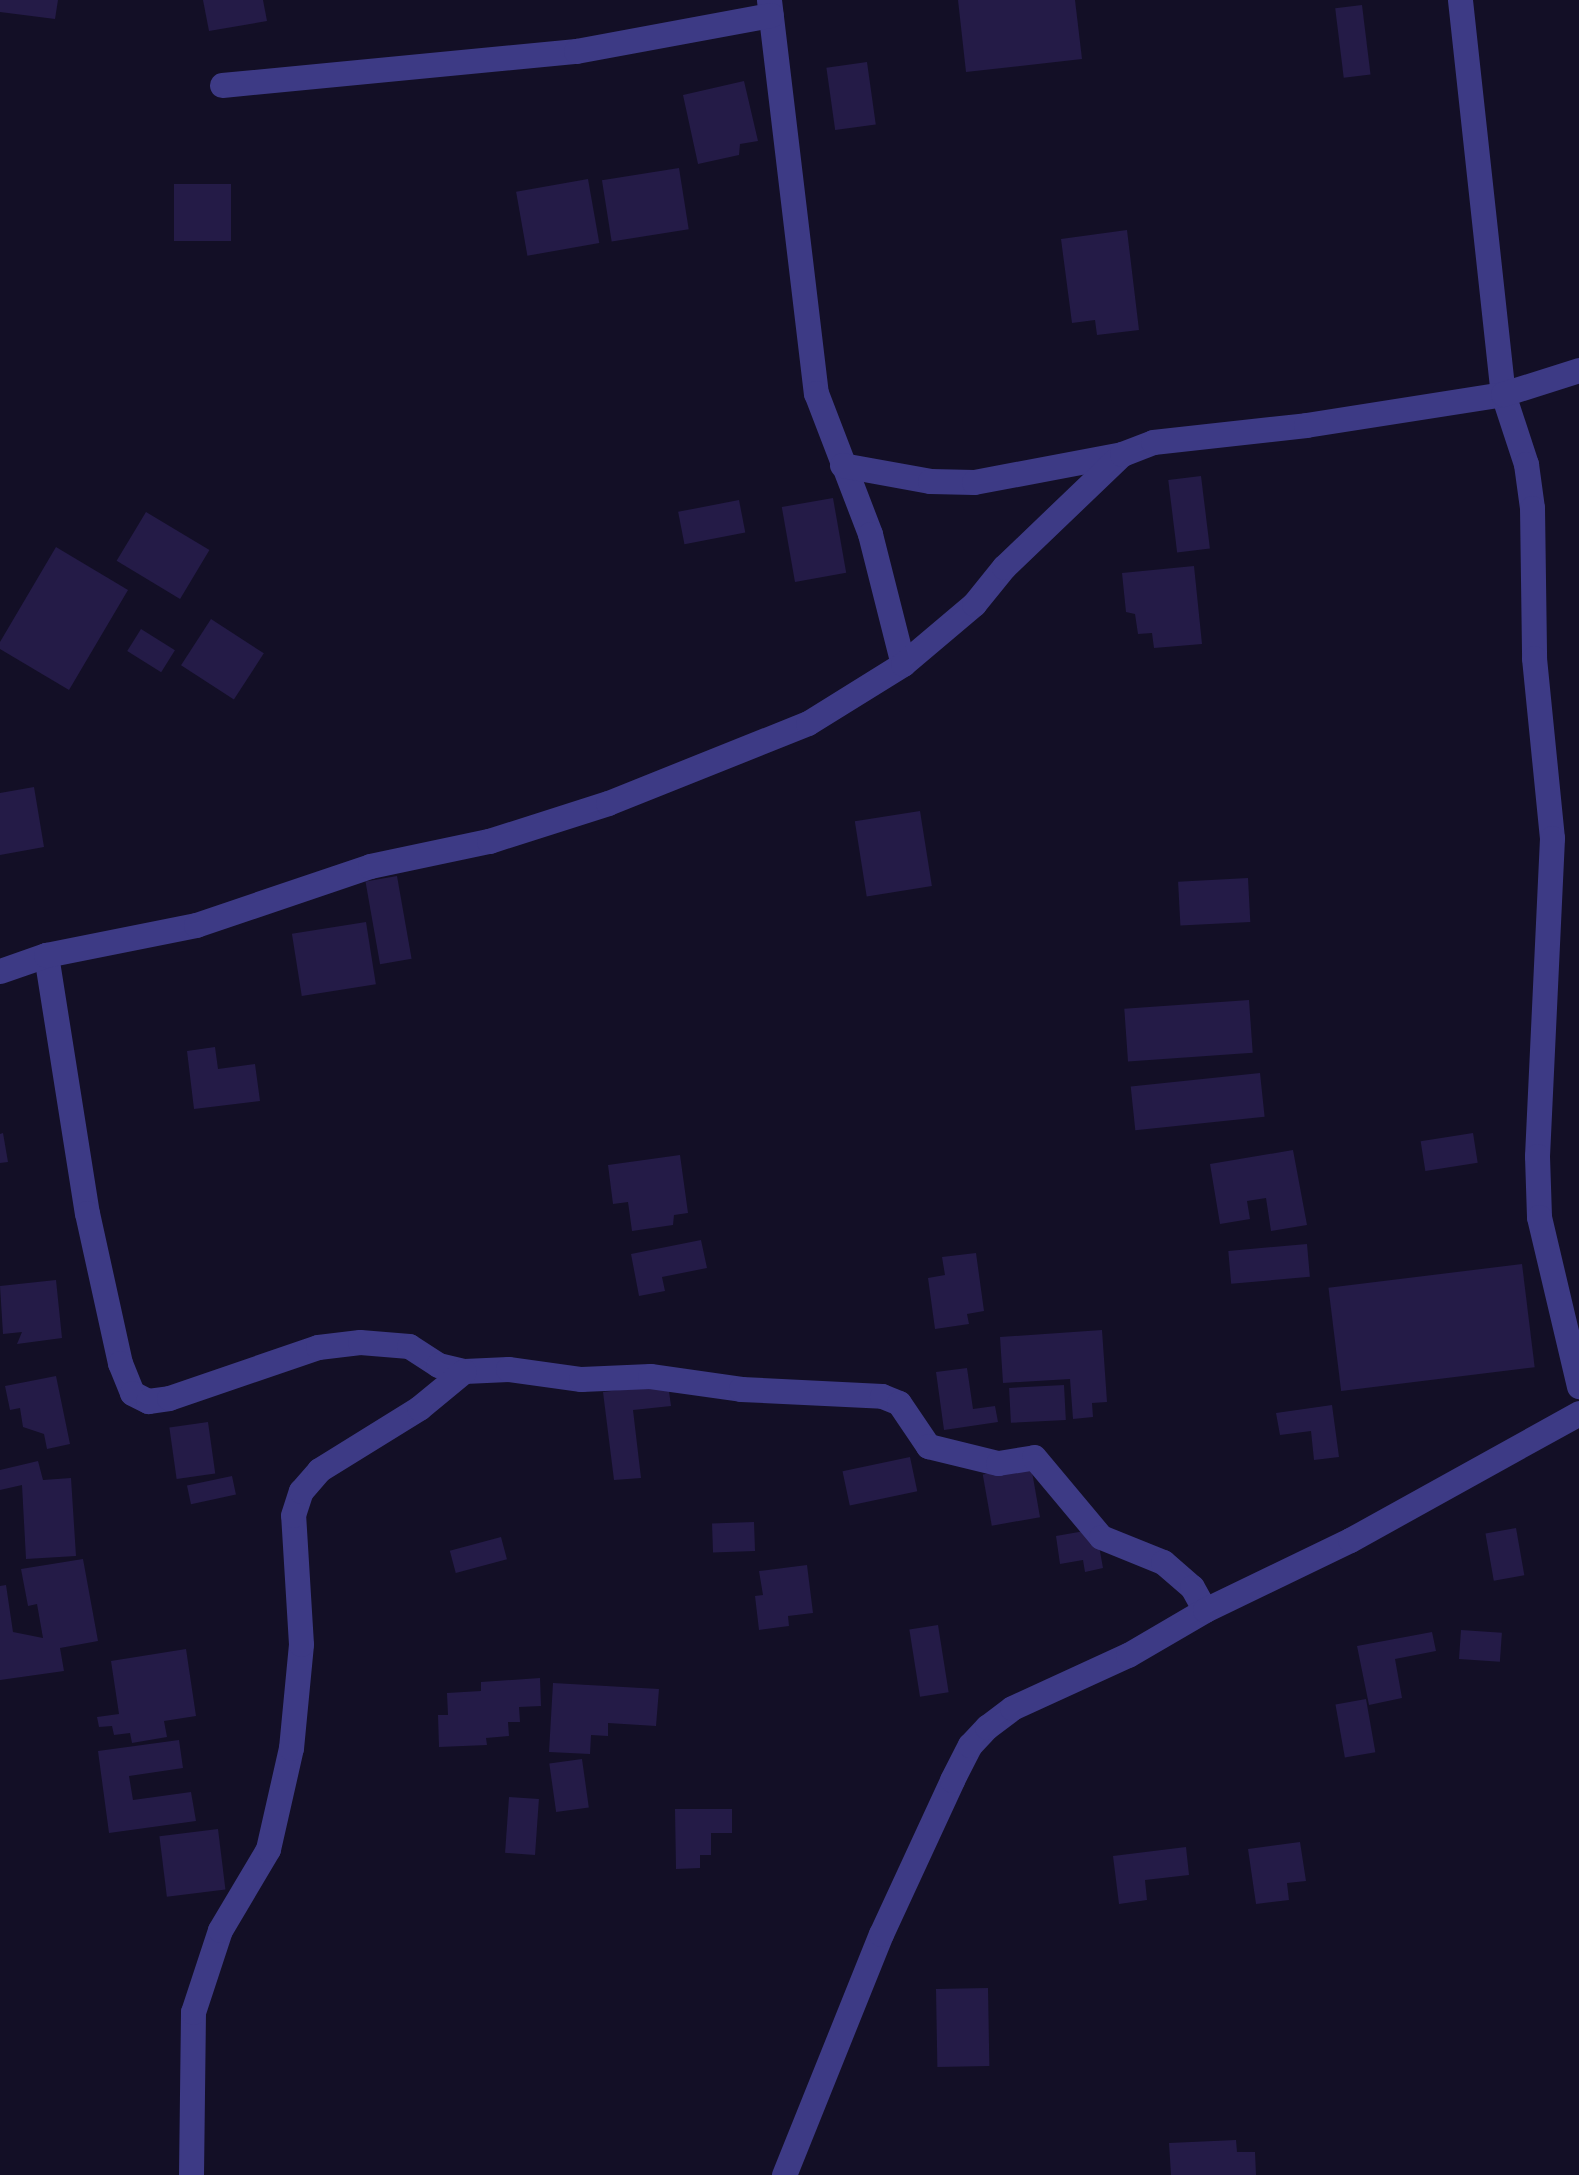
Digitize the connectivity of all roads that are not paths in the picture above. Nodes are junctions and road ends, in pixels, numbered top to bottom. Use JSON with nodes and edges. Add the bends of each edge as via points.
{"nodes":[{"id":1,"x":1460,"y":0,"type":"edge"},
{"id":2,"x":770,"y":8,"type":"edge"},
{"id":3,"x":222,"y":84,"type":"dead end"},
{"id":4,"x":1579,"y":370,"type":"edge"},
{"id":5,"x":1502,"y":394,"type":"junction"},
{"id":6,"x":1122,"y":454,"type":"junction"},
{"id":7,"x":842,"y":465,"type":"junction"},
{"id":8,"x":902,"y":664,"type":"junction"},
{"id":9,"x":46,"y":956,"type":"junction"},
{"id":10,"x":0,"y":972,"type":"edge"},
{"id":11,"x":464,"y":1371,"type":"junction"},
{"id":12,"x":1579,"y":1386,"type":"edge"},
{"id":13,"x":1579,"y":1413,"type":"edge"},
{"id":14,"x":1205,"y":1610,"type":"junction"},
{"id":15,"x":191,"y":2175,"type":"edge"},
{"id":16,"x":784,"y":2175,"type":"edge"}],
"edges":[{"from":1,"to":5,"type":"street"},
{"from":2,"to":3,"type":"street","via":[[576,51]]},
{"from":2,"to":7,"type":"street","via":[[816,393]]},
{"from":4,"to":5,"type":"street"},
{"from":5,"to":6,"type":"street","via":[[1153,442]]},
{"from":5,"to":12,"type":"street","via":[[1526,464],[1532,508],[1534,658],[1552,838],[1539,1217]]},
{"from":6,"to":7,"type":"street","via":[[974,482]]},
{"from":6,"to":8,"type":"street","via":[[974,604]]},
{"from":7,"to":8,"type":"street","via":[[870,534]]},
{"from":8,"to":9,"type":"street","via":[[808,724],[608,803],[489,841],[370,866],[196,925]]},
{"from":9,"to":10,"type":"street"},
{"from":9,"to":11,"type":"street","via":[[87,1213],[132,1393],[148,1401],[169,1398],[318,1347],[360,1342],[409,1346],[438,1365]]},
{"from":11,"to":14,"type":"street","via":[[650,1376],[741,1389],[882,1396],[899,1403],[928,1446],[998,1463],[1034,1457],[1101,1537],[1163,1562],[1192,1587]]},
{"from":11,"to":15,"type":"street","via":[[320,1470],[301,1491],[293,1515],[301,1644],[291,1748],[268,1849],[220,1930],[194,2012]]},
{"from":13,"to":14,"type":"street","via":[[1350,1540]]},
{"from":14,"to":16,"type":"street","via":[[1128,1655],[1012,1708],[970,1745],[881,1934]]}]}
